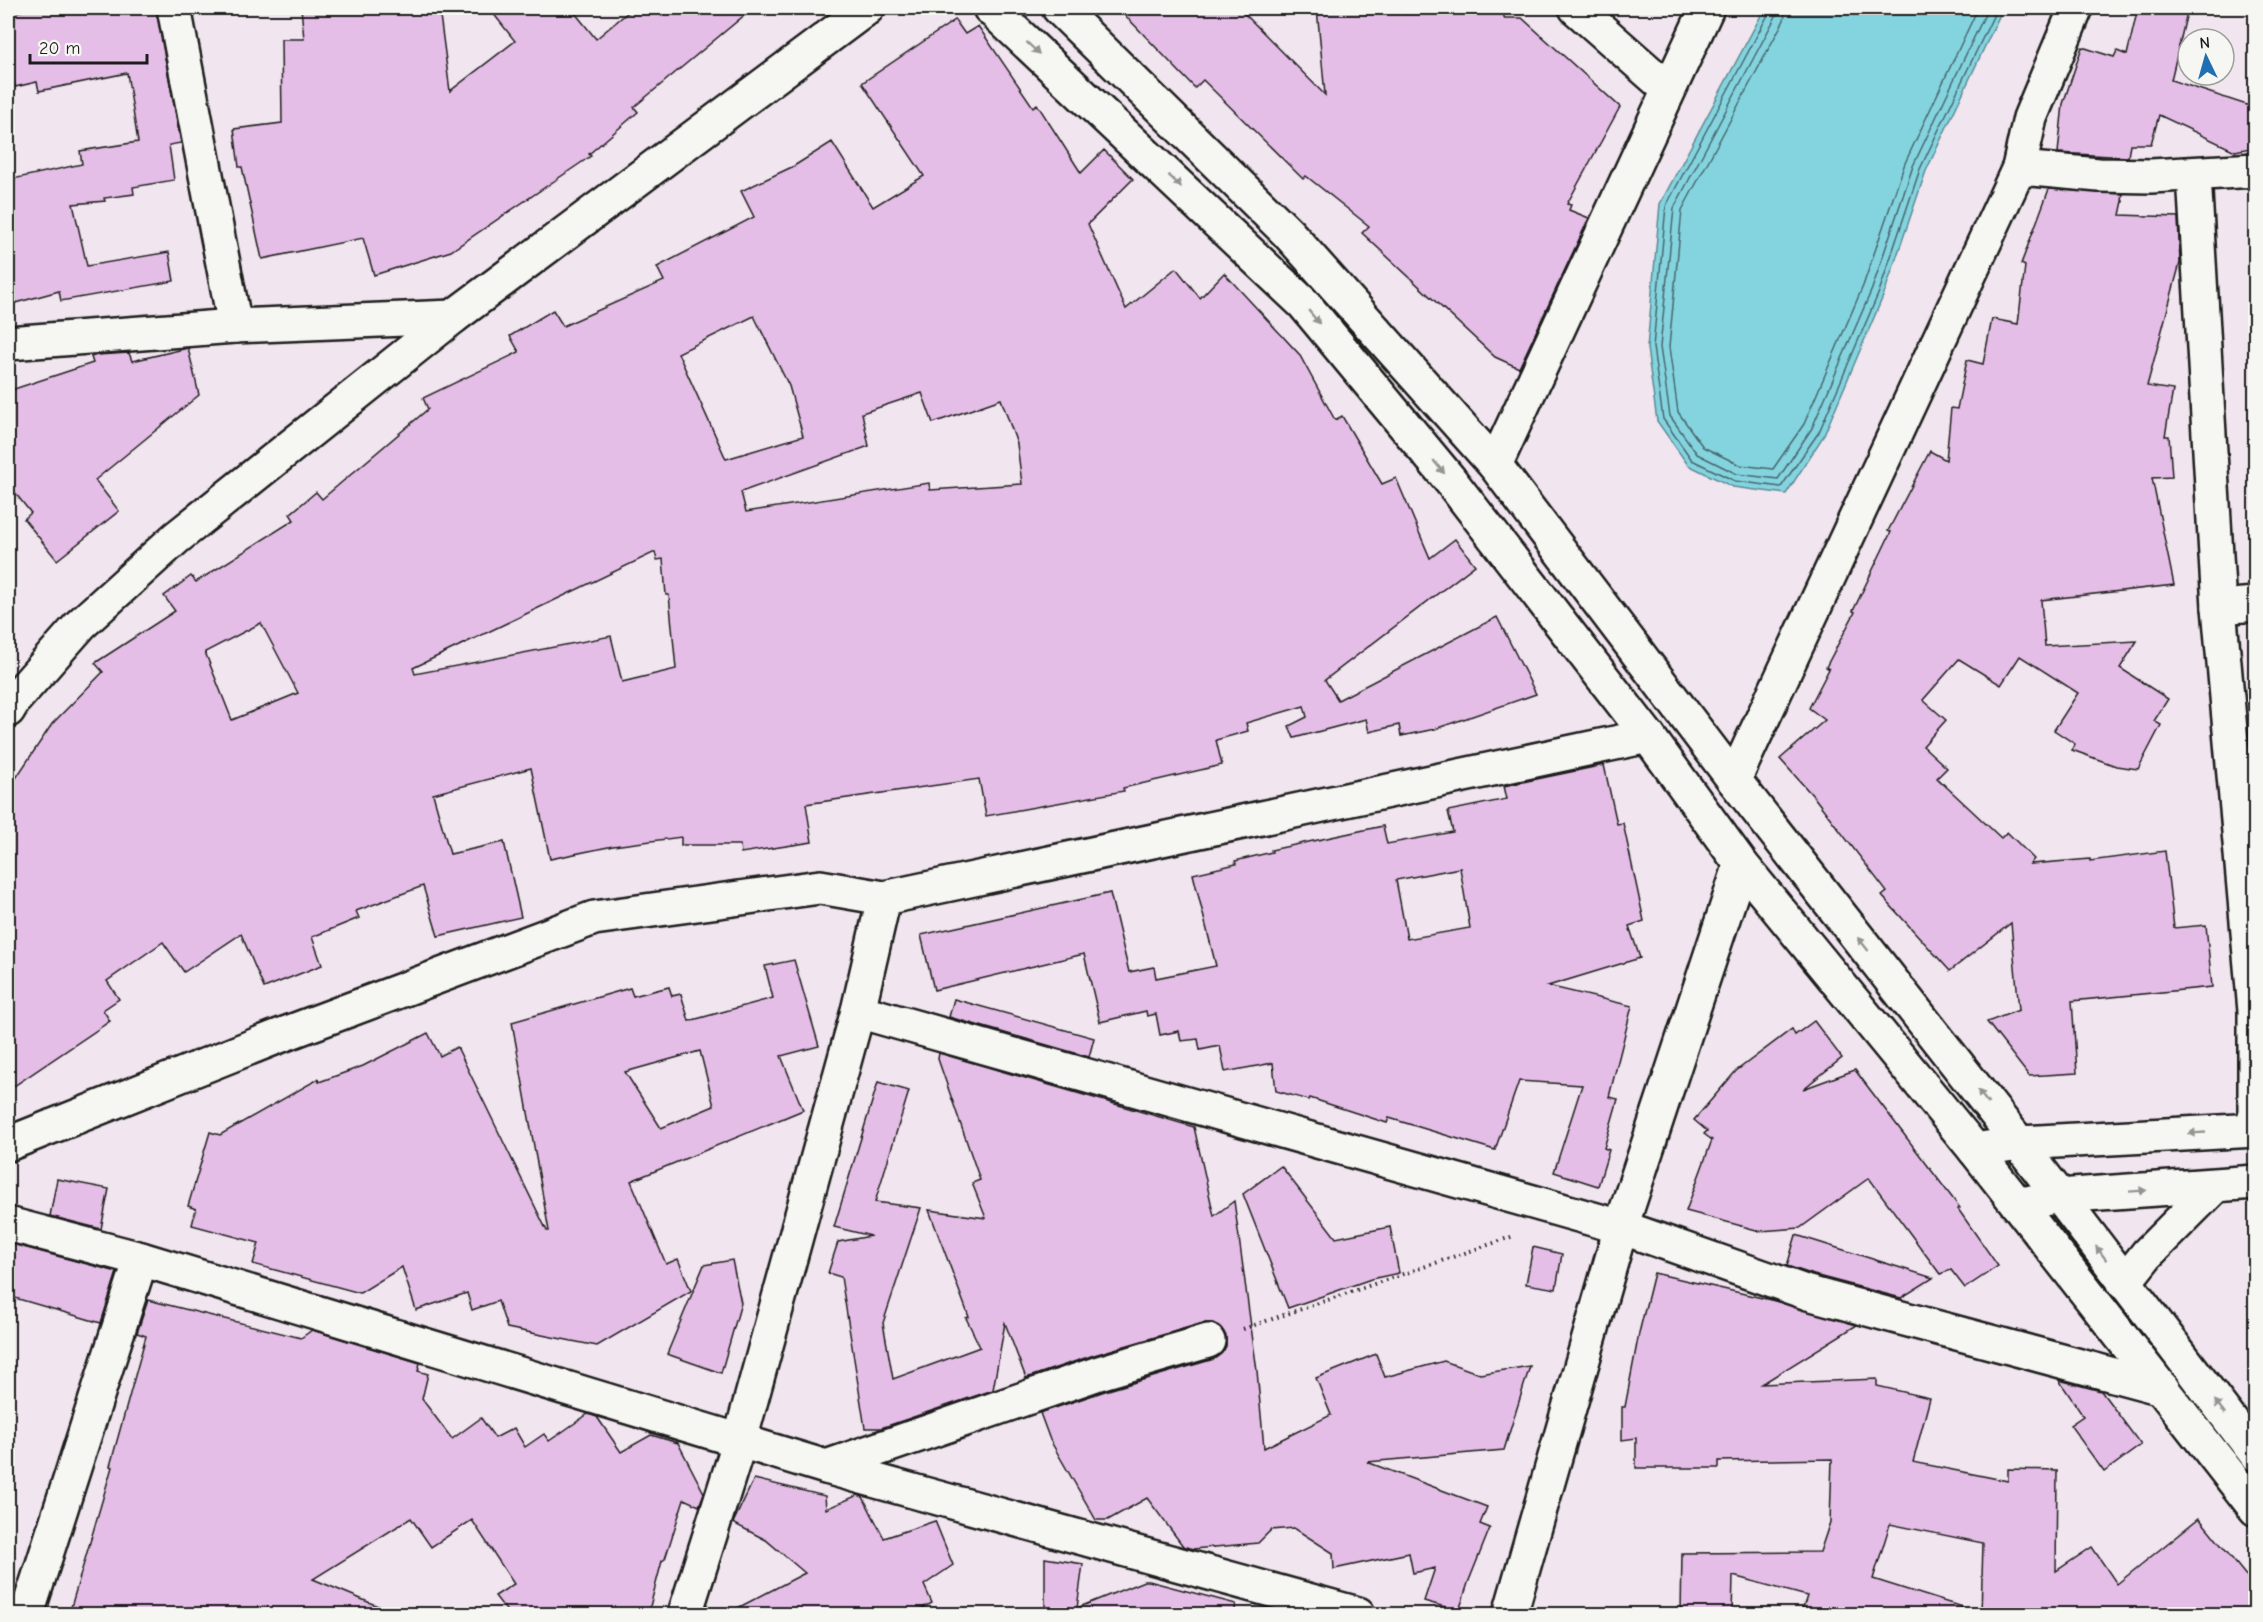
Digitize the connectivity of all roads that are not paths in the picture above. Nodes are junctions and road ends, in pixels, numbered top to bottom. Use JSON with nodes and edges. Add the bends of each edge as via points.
{"nodes":[{"id":1,"x":174,"y":8,"type":"edge"},
{"id":2,"x":867,"y":8,"type":"edge"},
{"id":3,"x":990,"y":8,"type":"edge"},
{"id":4,"x":1059,"y":8,"type":"edge"},
{"id":5,"x":1576,"y":8,"type":"edge"},
{"id":6,"x":1707,"y":8,"type":"edge"},
{"id":7,"x":2076,"y":8,"type":"edge"},
{"id":8,"x":1668,"y":89,"type":"junction"},
{"id":9,"x":2019,"y":168,"type":"junction"},
{"id":10,"x":2256,"y":170,"type":"edge"},
{"id":11,"x":2194,"y":175,"type":"junction"},
{"id":12,"x":453,"y":317,"type":"junction"},
{"id":13,"x":235,"y":326,"type":"junction"},
{"id":14,"x":8,"y":343,"type":"edge"},
{"id":15,"x":1495,"y":465,"type":"junction"},
{"id":16,"x":2256,"y":604,"type":"edge"},
{"id":17,"x":2219,"y":607,"type":"junction"},
{"id":18,"x":8,"y":710,"type":"edge"},
{"id":19,"x":1648,"y":736,"type":"junction"},
{"id":20,"x":1734,"y":780,"type":"junction"},
{"id":21,"x":1741,"y":864,"type":"junction"},
{"id":22,"x":884,"y":898,"type":"junction"},
{"id":23,"x":858,"y":1011,"type":"junction"},
{"id":24,"x":2255,"y":1130,"type":"edge"},
{"id":25,"x":2019,"y":1143,"type":"junction"},
{"id":26,"x":8,"y":1144,"type":"edge"},
{"id":27,"x":1975,"y":1150,"type":"junction"},
{"id":28,"x":2256,"y":1182,"type":"edge"},
{"id":29,"x":2215,"y":1186,"type":"junction"},
{"id":30,"x":2058,"y":1196,"type":"junction"},
{"id":31,"x":2018,"y":1206,"type":"junction"},
{"id":32,"x":8,"y":1224,"type":"edge"},
{"id":33,"x":1621,"y":1227,"type":"junction"},
{"id":34,"x":141,"y":1259,"type":"junction"},
{"id":35,"x":2124,"y":1283,"type":"junction"},
{"id":36,"x":1208,"y":1341,"type":"road end"},
{"id":37,"x":2162,"y":1388,"type":"junction"},
{"id":38,"x":740,"y":1440,"type":"junction"},
{"id":39,"x":2256,"y":1454,"type":"edge"},
{"id":40,"x":826,"y":1467,"type":"junction"},
{"id":41,"x":2256,"y":1509,"type":"edge"},
{"id":42,"x":27,"y":1614,"type":"edge"},
{"id":43,"x":685,"y":1614,"type":"edge"},
{"id":44,"x":1358,"y":1614,"type":"edge"},
{"id":45,"x":1510,"y":1614,"type":"edge"}],
"edges":[{"from":1,"to":13,"type":"street"},
{"from":2,"to":12,"type":"street"},
{"from":3,"to":19,"type":"street","one_way":true,"via":[[1304,304],[1450,480]]},
{"from":4,"to":15,"type":"street","via":[[1288,233]]},
{"from":5,"to":8,"type":"street"},
{"from":6,"to":8,"type":"street"},
{"from":7,"to":9,"type":"street","via":[[2030,118]]},
{"from":8,"to":15,"type":"street"},
{"from":9,"to":11,"type":"street","via":[[2098,175]]},
{"from":9,"to":20,"type":"street"},
{"from":10,"to":11,"type":"street"},
{"from":11,"to":17,"type":"street"},
{"from":12,"to":13,"type":"street"},
{"from":12,"to":18,"type":"street","via":[[176,538],[81,624]]},
{"from":13,"to":14,"type":"street"},
{"from":15,"to":20,"type":"street"},
{"from":16,"to":17,"type":"street"},
{"from":17,"to":24,"type":"street","via":[[2255,1011]]},
{"from":19,"to":21,"type":"street"},
{"from":19,"to":22,"type":"street"},
{"from":25,"to":20,"type":"street","one_way":true},
{"from":21,"to":27,"type":"street"},
{"from":21,"to":33,"type":"street"},
{"from":22,"to":23,"type":"street"},
{"from":22,"to":26,"type":"street","via":[[820,887],[594,918],[274,1038]]},
{"from":23,"to":33,"type":"street"},
{"from":23,"to":38,"type":"street"},
{"from":24,"to":25,"type":"street","one_way":true},
{"from":25,"to":27,"type":"street"},
{"from":25,"to":30,"type":"street"},
{"from":27,"to":31,"type":"street"},
{"from":28,"to":29,"type":"street"},
{"from":30,"to":29,"type":"street","one_way":true},
{"from":29,"to":35,"type":"street","via":[[2147,1254]]},
{"from":30,"to":31,"type":"street"},
{"from":35,"to":30,"type":"street","one_way":true},
{"from":31,"to":37,"type":"street"},
{"from":32,"to":34,"type":"street"},
{"from":33,"to":37,"type":"street","via":[[1808,1293]]},
{"from":33,"to":45,"type":"street"},
{"from":34,"to":38,"type":"street"},
{"from":34,"to":42,"type":"street"},
{"from":39,"to":35,"type":"street","one_way":true},
{"from":36,"to":40,"type":"street","via":[[1100,1373]]},
{"from":37,"to":41,"type":"street"},
{"from":38,"to":40,"type":"street"},
{"from":38,"to":43,"type":"street"},
{"from":40,"to":44,"type":"street"}]}
